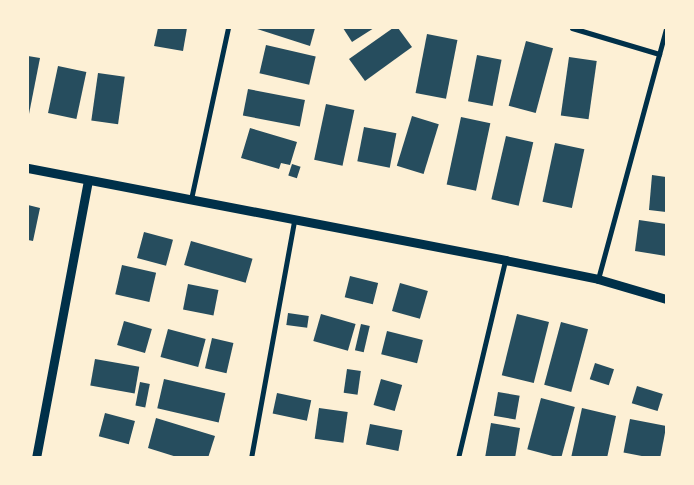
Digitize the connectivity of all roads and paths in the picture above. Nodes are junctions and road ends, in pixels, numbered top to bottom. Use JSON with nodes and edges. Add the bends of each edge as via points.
{"nodes":[{"id":1,"x":228,"y":28,"type":"edge"},
{"id":2,"x":572,"y":28,"type":"edge"},
{"id":3,"x":666,"y":28,"type":"edge"},
{"id":4,"x":660,"y":54,"type":"junction"},
{"id":5,"x":28,"y":168,"type":"edge"},
{"id":6,"x":88,"y":181,"type":"junction"},
{"id":7,"x":191,"y":199,"type":"junction"},
{"id":8,"x":294,"y":221,"type":"junction"},
{"id":9,"x":506,"y":260,"type":"junction"},
{"id":10,"x":598,"y":279,"type":"junction"},
{"id":11,"x":666,"y":299,"type":"edge"},
{"id":12,"x":36,"y":458,"type":"edge"},
{"id":13,"x":251,"y":458,"type":"edge"},
{"id":14,"x":458,"y":458,"type":"edge"}],
"edges":[{"from":1,"to":7,"type":"street"},
{"from":2,"to":4,"type":"street"},
{"from":3,"to":4,"type":"street"},
{"from":4,"to":10,"type":"street"},
{"from":5,"to":6,"type":"street"},
{"from":6,"to":7,"type":"street"},
{"from":6,"to":12,"type":"street"},
{"from":7,"to":8,"type":"street"},
{"from":8,"to":9,"type":"street"},
{"from":8,"to":13,"type":"street"},
{"from":9,"to":10,"type":"street"},
{"from":9,"to":14,"type":"street"},
{"from":10,"to":11,"type":"street"}]}
